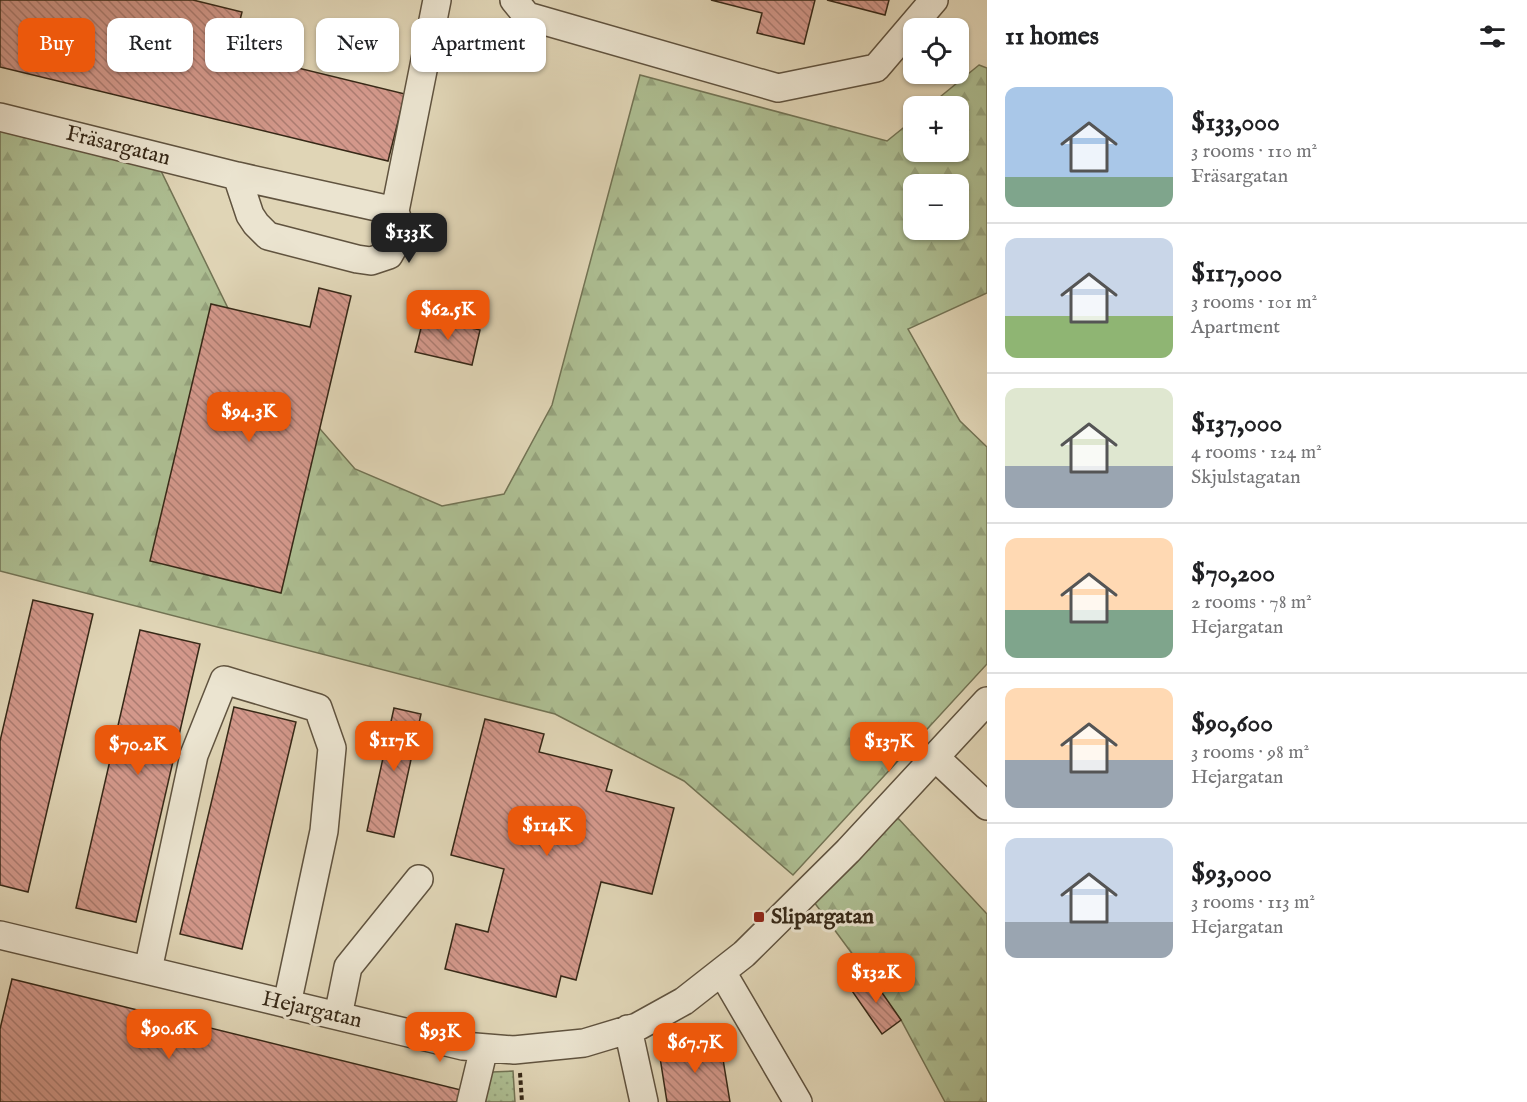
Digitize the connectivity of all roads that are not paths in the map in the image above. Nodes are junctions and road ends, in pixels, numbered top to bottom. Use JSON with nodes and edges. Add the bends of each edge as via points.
{"nodes":[{"id":1,"x":437,"y":0,"type":"edge"},
{"id":2,"x":514,"y":0,"type":"edge"},
{"id":3,"x":934,"y":0,"type":"edge"},
{"id":4,"x":0,"y":117,"type":"edge"},
{"id":5,"x":237,"y":176,"type":"junction"},
{"id":6,"x":395,"y":211,"type":"junction"},
{"id":7,"x":987,"y":701,"type":"edge"},
{"id":8,"x":935,"y":757,"type":"junction"},
{"id":9,"x":987,"y":806,"type":"edge"},
{"id":10,"x":419,"y":879,"type":"dead end"},
{"id":11,"x":1,"y":939,"type":"edge"},
{"id":12,"x":148,"y":970,"type":"junction"},
{"id":13,"x":722,"y":972,"type":"junction"},
{"id":14,"x":287,"y":1004,"type":"junction"},
{"id":15,"x":338,"y":1016,"type":"junction"},
{"id":16,"x":628,"y":1029,"type":"junction"},
{"id":17,"x":484,"y":1048,"type":"junction"},
{"id":18,"x":471,"y":1102,"type":"edge"},
{"id":19,"x":644,"y":1102,"type":"edge"},
{"id":20,"x":798,"y":1102,"type":"edge"}],
"edges":[{"from":1,"to":6,"type":"street"},
{"from":2,"to":3,"type":"street","via":[[527,16],[778,88],[876,69]]},
{"from":4,"to":5,"type":"street","name":"Fräsargatan"},
{"from":5,"to":6,"type":"street","name":"Fräsargatan"},
{"from":5,"to":6,"type":"street","via":[[250,215],[268,236],[357,259],[371,261],[388,255],[400,227]]},
{"from":7,"to":8,"type":"street","name":"Hejargatan"},
{"from":8,"to":9,"type":"street"},
{"from":8,"to":13,"type":"street","name":"Hejargatan","via":[[822,876]]},
{"from":10,"to":15,"type":"street","via":[[348,967]]},
{"from":11,"to":12,"type":"street","name":"Hejargatan"},
{"from":12,"to":14,"type":"street","name":"Hejargatan"},
{"from":12,"to":14,"type":"street","via":[[194,755],[224,680],[318,708],[332,748],[324,831]]},
{"from":13,"to":16,"type":"street","name":"Hejargatan","via":[[684,1001]]},
{"from":13,"to":20,"type":"street"},
{"from":14,"to":15,"type":"street","name":"Hejargatan"},
{"from":15,"to":17,"type":"street","name":"Hejargatan"},
{"from":16,"to":17,"type":"street","name":"Hejargatan","via":[[584,1043],[518,1050]]},
{"from":16,"to":19,"type":"street"},
{"from":17,"to":18,"type":"street"}]}
